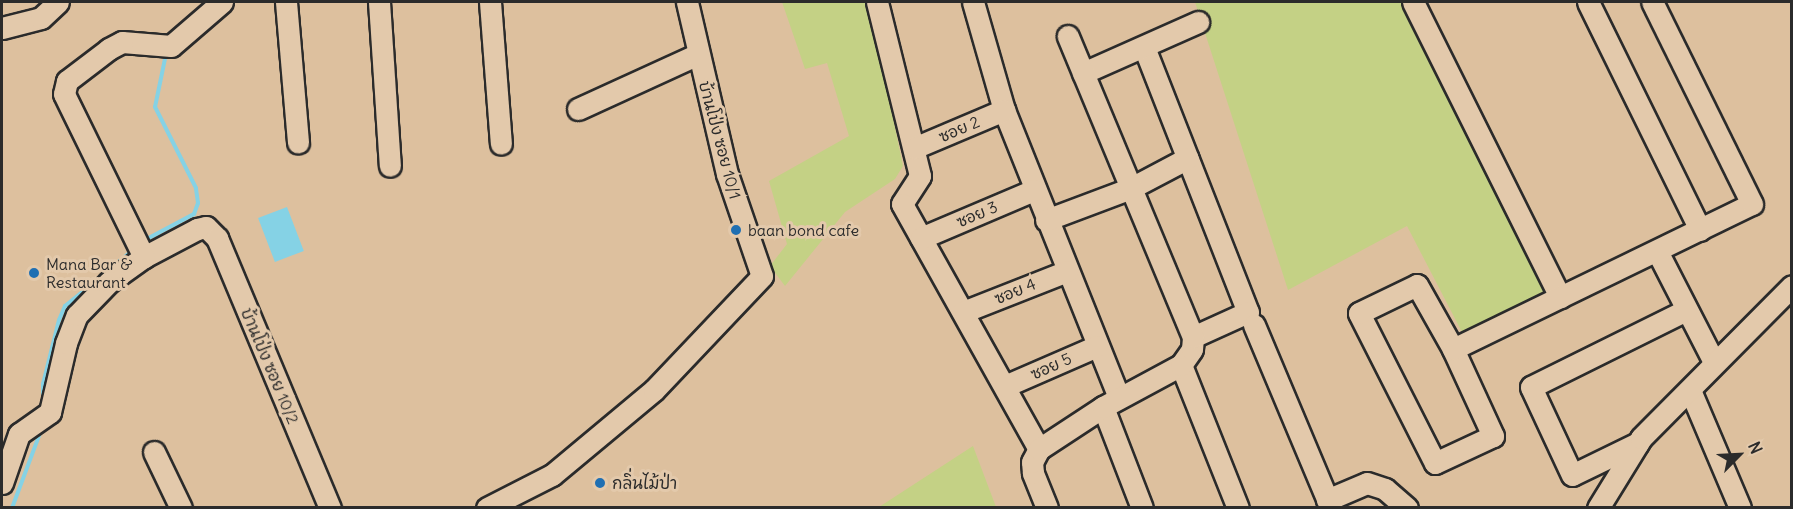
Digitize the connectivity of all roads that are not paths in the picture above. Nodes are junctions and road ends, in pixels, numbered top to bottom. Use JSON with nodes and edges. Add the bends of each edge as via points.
{"nodes":[{"id":1,"x":58,"y":2,"type":"edge"},
{"id":2,"x":222,"y":2,"type":"edge"},
{"id":3,"x":286,"y":2,"type":"edge"},
{"id":4,"x":379,"y":2,"type":"edge"},
{"id":5,"x":490,"y":2,"type":"edge"},
{"id":6,"x":687,"y":2,"type":"edge"},
{"id":7,"x":877,"y":2,"type":"edge"},
{"id":8,"x":972,"y":2,"type":"edge"},
{"id":9,"x":1413,"y":2,"type":"edge"},
{"id":10,"x":1588,"y":2,"type":"edge"},
{"id":11,"x":1652,"y":2,"type":"edge"},
{"id":12,"x":1198,"y":22,"type":"dead end"},
{"id":13,"x":2,"y":28,"type":"edge"},
{"id":14,"x":1068,"y":36,"type":"dead end"},
{"id":15,"x":1144,"y":46,"type":"junction"},
{"id":16,"x":698,"y":54,"type":"junction"},
{"id":17,"x":1083,"y":73,"type":"junction"},
{"id":18,"x":579,"y":109,"type":"dead end"},
{"id":19,"x":1004,"y":110,"type":"junction"},
{"id":20,"x":298,"y":142,"type":"dead end"},
{"id":21,"x":501,"y":144,"type":"dead end"},
{"id":22,"x":914,"y":148,"type":"junction"},
{"id":23,"x":1188,"y":159,"type":"junction"},
{"id":24,"x":390,"y":166,"type":"dead end"},
{"id":25,"x":1131,"y":188,"type":"junction"},
{"id":26,"x":1034,"y":190,"type":"junction"},
{"id":27,"x":1046,"y":220,"type":"junction"},
{"id":28,"x":1700,"y":230,"type":"junction"},
{"id":29,"x":921,"y":238,"type":"junction"},
{"id":30,"x":140,"y":248,"type":"junction"},
{"id":31,"x":1657,"y":251,"type":"junction"},
{"id":32,"x":1067,"y":271,"type":"junction"},
{"id":33,"x":1791,"y":286,"type":"edge"},
{"id":34,"x":1560,"y":297,"type":"junction"},
{"id":35,"x":1686,"y":310,"type":"junction"},
{"id":36,"x":963,"y":312,"type":"junction"},
{"id":37,"x":1254,"y":325,"type":"dead end"},
{"id":38,"x":1193,"y":337,"type":"junction"},
{"id":39,"x":1097,"y":346,"type":"junction"},
{"id":40,"x":1453,"y":349,"type":"junction"},
{"id":41,"x":1714,"y":362,"type":"junction"},
{"id":42,"x":1181,"y":365,"type":"junction"},
{"id":43,"x":1005,"y":386,"type":"junction"},
{"id":44,"x":1690,"y":390,"type":"junction"},
{"id":45,"x":1111,"y":403,"type":"junction"},
{"id":46,"x":1638,"y":443,"type":"junction"},
{"id":47,"x":1039,"y":449,"type":"junction"},
{"id":48,"x":154,"y":453,"type":"dead end"},
{"id":49,"x":2,"y":483,"type":"edge"},
{"id":50,"x":1329,"y":504,"type":"edge"},
{"id":51,"x":181,"y":507,"type":"edge"},
{"id":52,"x":330,"y":507,"type":"edge"},
{"id":53,"x":487,"y":507,"type":"edge"},
{"id":54,"x":1047,"y":507,"type":"edge"},
{"id":55,"x":1142,"y":507,"type":"edge"},
{"id":56,"x":1238,"y":507,"type":"edge"},
{"id":57,"x":1407,"y":507,"type":"edge"},
{"id":58,"x":1598,"y":507,"type":"edge"},
{"id":59,"x":1740,"y":507,"type":"edge"}],
"edges":[{"from":1,"to":13,"type":"street","via":[[41,18]]},
{"from":2,"to":30,"type":"street","via":[[165,47],[122,42],[64,87],[75,120]]},
{"from":3,"to":20,"type":"street"},
{"from":4,"to":24,"type":"street"},
{"from":5,"to":21,"type":"street"},
{"from":6,"to":16,"type":"street","name":"บ้านโป่ง ซอย 10/1"},
{"from":7,"to":22,"type":"street"},
{"from":8,"to":19,"type":"street"},
{"from":9,"to":34,"type":"street"},
{"from":10,"to":28,"type":"street"},
{"from":11,"to":28,"type":"street","via":[[1752,204]]},
{"from":12,"to":15,"type":"street"},
{"from":14,"to":17,"type":"street"},
{"from":15,"to":17,"type":"street"},
{"from":15,"to":23,"type":"street"},
{"from":16,"to":18,"type":"street"},
{"from":16,"to":53,"type":"street","name":"บ้านโป่ง ซอย 10/1","via":[[727,174],[762,276],[654,390],[552,475]]},
{"from":17,"to":25,"type":"street"},
{"from":19,"to":22,"type":"street","name":"ซอย 2"},
{"from":19,"to":26,"type":"street"},
{"from":22,"to":29,"type":"street","via":[[920,176],[902,204]]},
{"from":23,"to":25,"type":"street"},
{"from":23,"to":38,"type":"street","via":[[1248,312]]},
{"from":25,"to":27,"type":"street"},
{"from":25,"to":38,"type":"street"},
{"from":26,"to":27,"type":"street"},
{"from":26,"to":29,"type":"street","name":"ซอย 3"},
{"from":27,"to":32,"type":"street"},
{"from":28,"to":31,"type":"street"},
{"from":29,"to":36,"type":"street"},
{"from":30,"to":49,"type":"street","via":[[78,315],[40,418],[19,434]]},
{"from":30,"to":52,"type":"street","name":"บ้านโป่ง ซอย 10/2","via":[[206,227],[217,238]]},
{"from":31,"to":34,"type":"street"},
{"from":31,"to":35,"type":"street"},
{"from":32,"to":36,"type":"street","name":"ซอย 4"},
{"from":32,"to":39,"type":"street"},
{"from":33,"to":41,"type":"street"},
{"from":34,"to":40,"type":"street"},
{"from":35,"to":41,"type":"street"},
{"from":35,"to":46,"type":"street","via":[[1531,387],[1572,475]]},
{"from":36,"to":43,"type":"street"},
{"from":37,"to":50,"type":"street"},
{"from":38,"to":42,"type":"street","via":[[1192,350]]},
{"from":39,"to":43,"type":"street","name":"ซอย 5"},
{"from":39,"to":45,"type":"street"},
{"from":40,"to":40,"type":"street","via":[[1417,285],[1359,313],[1435,463],[1493,436]]},
{"from":41,"to":44,"type":"street"},
{"from":42,"to":45,"type":"street"},
{"from":42,"to":56,"type":"street"},
{"from":43,"to":47,"type":"street"},
{"from":44,"to":46,"type":"street"},
{"from":44,"to":59,"type":"street"},
{"from":45,"to":47,"type":"street"},
{"from":45,"to":55,"type":"street"},
{"from":46,"to":58,"type":"street"},
{"from":47,"to":54,"type":"street","via":[[1032,462],[1033,473]]},
{"from":48,"to":51,"type":"street"},
{"from":50,"to":57,"type":"street","via":[[1367,483],[1385,489]]}]}
